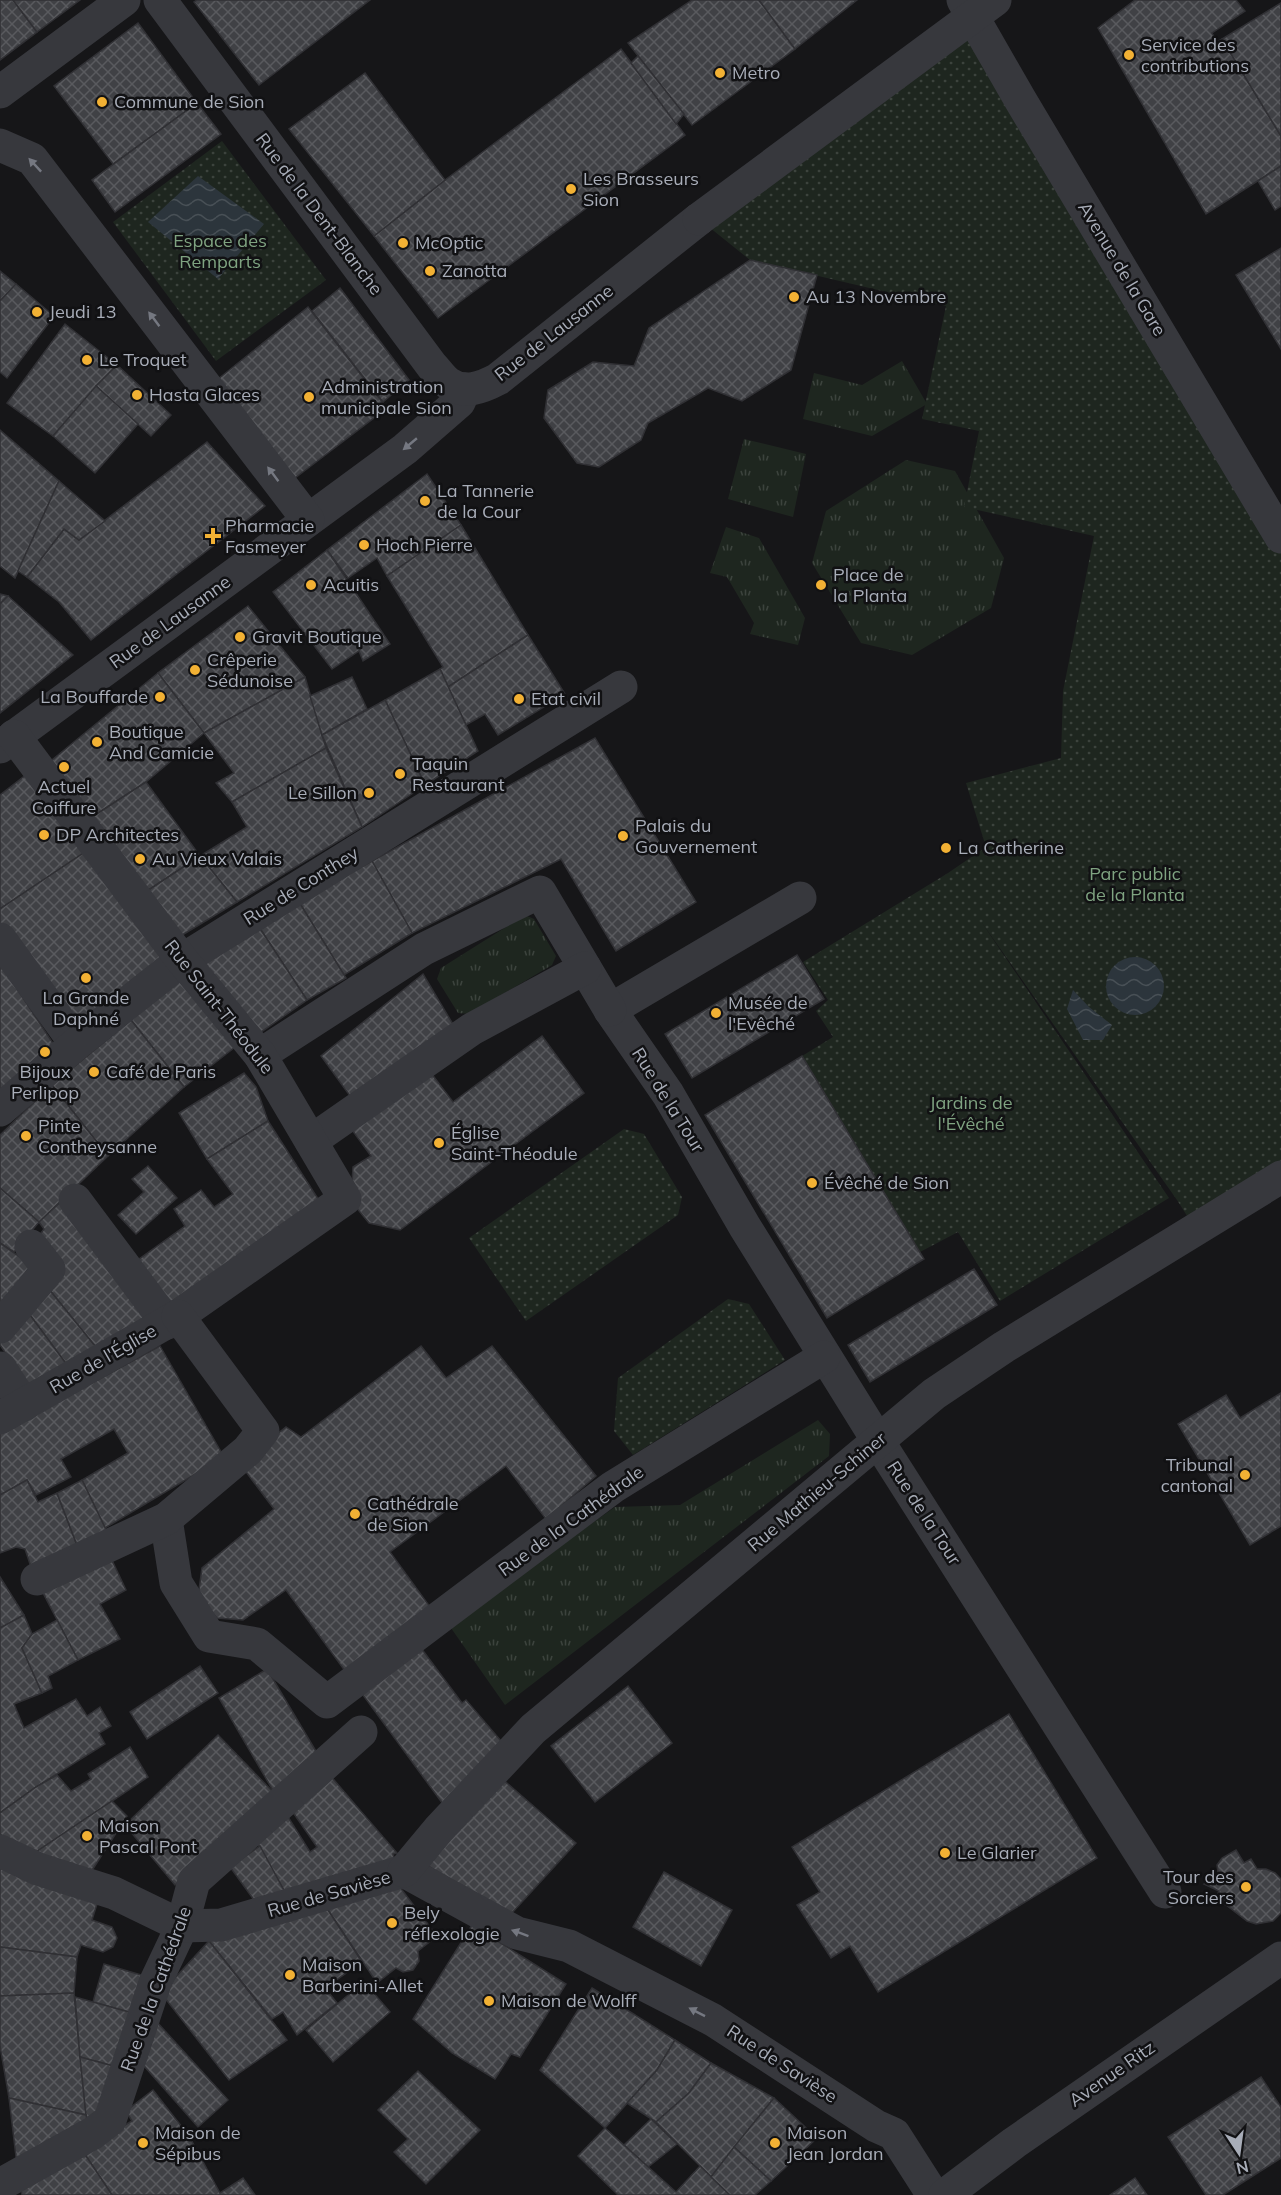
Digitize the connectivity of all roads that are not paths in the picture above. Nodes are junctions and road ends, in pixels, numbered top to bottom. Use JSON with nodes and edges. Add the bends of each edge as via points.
{"nodes":[{"id":1,"x":124,"y":0,"type":"edge"},
{"id":2,"x":160,"y":0,"type":"edge"},
{"id":3,"x":978,"y":6,"type":"edge"},
{"id":4,"x":0,"y":92,"type":"edge"},
{"id":5,"x":0,"y":145,"type":"edge"},
{"id":6,"x":465,"y":388,"type":"junction"},
{"id":7,"x":1276,"y":518,"type":"edge"},
{"id":8,"x":308,"y":520,"type":"junction"},
{"id":9,"x":621,"y":687,"type":"dead end"},
{"id":10,"x":7,"y":742,"type":"edge"},
{"id":11,"x":800,"y":898,"type":"dead end"},
{"id":12,"x":0,"y":939,"type":"edge"},
{"id":13,"x":182,"y":960,"type":"junction"},
{"id":14,"x":585,"y":968,"type":"junction"},
{"id":15,"x":610,"y":1010,"type":"junction"},
{"id":16,"x":76,"y":1044,"type":"junction"},
{"id":17,"x":260,"y":1055,"type":"junction"},
{"id":18,"x":0,"y":1110,"type":"edge"},
{"id":19,"x":311,"y":1142,"type":"junction"},
{"id":20,"x":1281,"y":1177,"type":"edge"},
{"id":21,"x":75,"y":1200,"type":"dead end"},
{"id":22,"x":31,"y":1246,"type":"dead end"},
{"id":23,"x":173,"y":1319,"type":"junction"},
{"id":24,"x":0,"y":1327,"type":"edge"},
{"id":25,"x":825,"y":1357,"type":"junction"},
{"id":26,"x":0,"y":1368,"type":"edge"},
{"id":27,"x":12,"y":1411,"type":"edge"},
{"id":28,"x":878,"y":1441,"type":"junction"},
{"id":29,"x":166,"y":1519,"type":"junction"},
{"id":30,"x":37,"y":1579,"type":"dead end"},
{"id":31,"x":361,"y":1732,"type":"dead end"},
{"id":32,"x":0,"y":1851,"type":"edge"},
{"id":33,"x":404,"y":1871,"type":"junction"},
{"id":34,"x":1165,"y":1892,"type":"dead end"},
{"id":35,"x":182,"y":1926,"type":"junction"},
{"id":36,"x":1281,"y":1958,"type":"edge"},
{"id":37,"x":0,"y":2185,"type":"edge"},
{"id":38,"x":933,"y":2195,"type":"edge"},
{"id":39,"x":945,"y":2195,"type":"edge"}],
"edges":[{"from":1,"to":4,"type":"street"},
{"from":2,"to":6,"type":"street","name":"Rue de la Dent-Blanche","via":[[432,366],[449,384]]},
{"from":3,"to":6,"type":"street","name":"Rue de Lausanne","via":[[699,219],[498,379],[479,388]]},
{"from":3,"to":7,"type":"street","name":"Avenue de la Gare","via":[[1025,108]]},
{"from":8,"to":5,"type":"street","one_way":true,"via":[[32,159]]},
{"from":6,"to":8,"type":"street","name":"Rue de Lausanne","one_way":true,"via":[[451,425],[405,448]]},
{"from":8,"to":10,"type":"street","name":"Rue de Lausanne"},
{"from":9,"to":13,"type":"street","name":"Rue de Conthey"},
{"from":10,"to":13,"type":"street","name":"Rue Saint-Théodule"},
{"from":11,"to":15,"type":"street"},
{"from":12,"to":16,"type":"street"},
{"from":13,"to":16,"type":"street","name":"Rue de Conthey"},
{"from":13,"to":17,"type":"street","name":"Rue Saint-Théodule"},
{"from":14,"to":15,"type":"street","name":"Rue de la Tour"},
{"from":14,"to":17,"type":"street","name":"Rue de la Tour","via":[[540,892],[424,949]]},
{"from":14,"to":19,"type":"street","via":[[472,1029]]},
{"from":15,"to":25,"type":"street","name":"Rue de la Tour","via":[[668,1094]]},
{"from":16,"to":18,"type":"street","name":"Rue de Conthey"},
{"from":17,"to":19,"type":"street","name":"Rue Saint-Théodule"},
{"from":19,"to":23,"type":"street","name":"Rue Saint-Théodule","via":[[345,1199]]},
{"from":20,"to":28,"type":"street","name":"Rue Mathieu-Schiner","via":[[1004,1347],[934,1394]]},
{"from":21,"to":23,"type":"street","name":"Rue de l'Église"},
{"from":22,"to":24,"type":"street","via":[[49,1269]]},
{"from":23,"to":27,"type":"street","name":"Rue de l'Église"},
{"from":23,"to":29,"type":"street","via":[[263,1431],[248,1450]]},
{"from":25,"to":28,"type":"street","name":"Rue de la Tour"},
{"from":25,"to":29,"type":"street","name":"Rue de la Cathédrale","via":[[613,1486],[327,1702],[257,1644],[209,1636],[176,1583]]},
{"from":26,"to":27,"type":"street"},
{"from":28,"to":33,"type":"street","name":"Rue Mathieu-Schiner","via":[[533,1729]]},
{"from":28,"to":34,"type":"street","name":"Rue de la Tour"},
{"from":29,"to":30,"type":"street"},
{"from":31,"to":35,"type":"street","name":"Rue de la Cathédrale","via":[[194,1881]]},
{"from":32,"to":35,"type":"street","name":"Rue de Savièse","via":[[38,1869],[114,1893]]},
{"from":33,"to":35,"type":"street","name":"Rue de Savièse","via":[[221,1925]]},
{"from":38,"to":33,"type":"street","name":"Rue de Savièse","one_way":true,"via":[[894,2134],[719,2023],[568,1946],[517,1933]]},
{"from":35,"to":37,"type":"street","name":"Rue de la Cathédrale","via":[[155,1983],[110,2120]]},
{"from":36,"to":39,"type":"street","name":"Avenue Ritz"}]}
